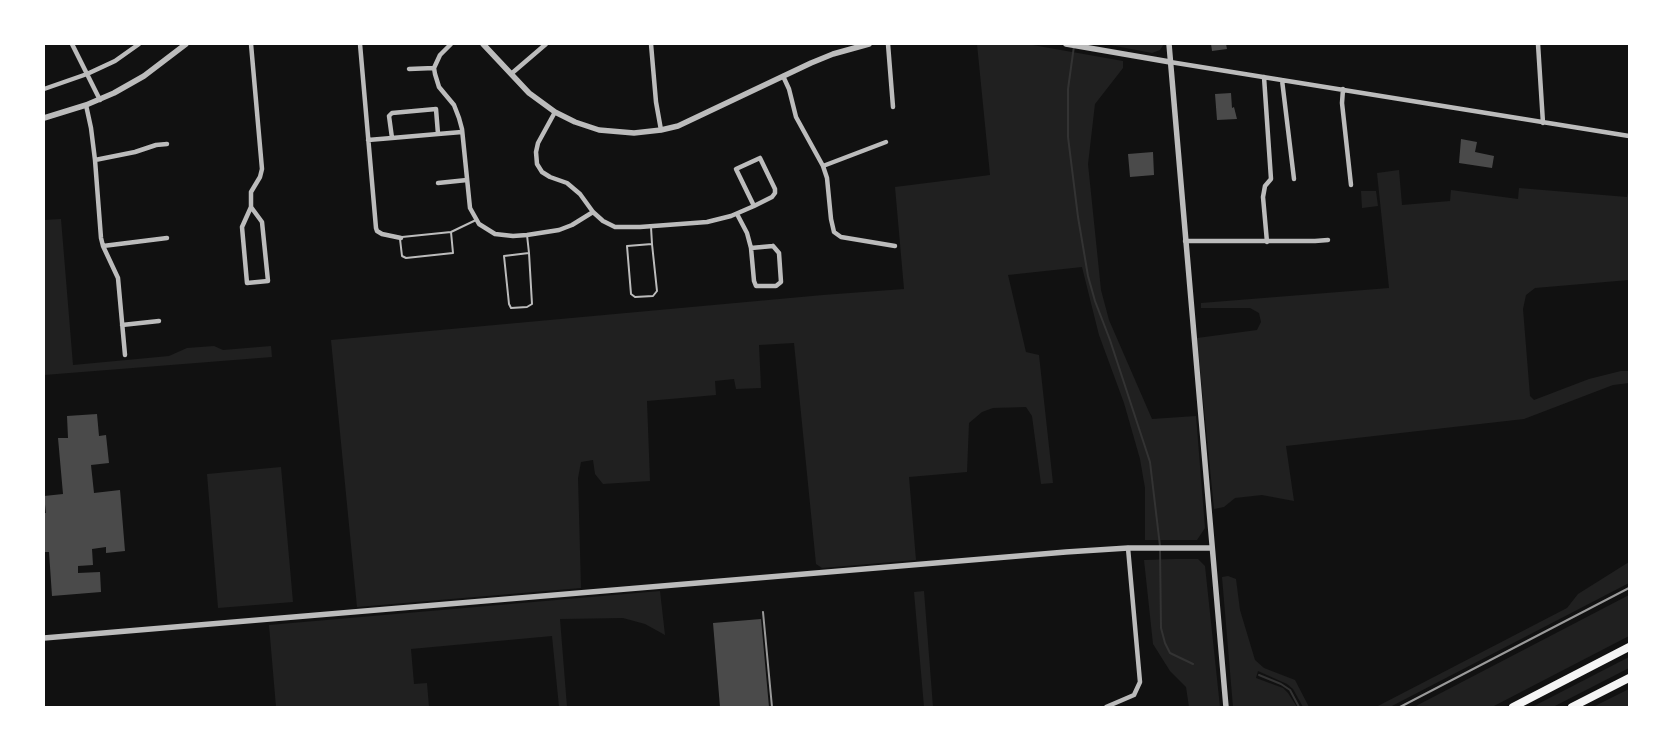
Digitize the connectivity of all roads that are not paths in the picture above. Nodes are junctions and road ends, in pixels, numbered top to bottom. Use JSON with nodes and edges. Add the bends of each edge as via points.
{"nodes":[{"id":1,"x":72,"y":44,"type":"edge"},
{"id":2,"x":139,"y":44,"type":"edge"},
{"id":3,"x":186,"y":44,"type":"edge"},
{"id":4,"x":251,"y":44,"type":"edge"},
{"id":5,"x":360,"y":44,"type":"edge"},
{"id":6,"x":451,"y":44,"type":"edge"},
{"id":7,"x":482,"y":44,"type":"edge"},
{"id":8,"x":546,"y":44,"type":"edge"},
{"id":9,"x":651,"y":44,"type":"edge"},
{"id":10,"x":869,"y":44,"type":"edge"},
{"id":11,"x":888,"y":44,"type":"edge"},
{"id":12,"x":1068,"y":44,"type":"edge"},
{"id":13,"x":1169,"y":44,"type":"edge"},
{"id":14,"x":1538,"y":44,"type":"edge"},
{"id":15,"x":851,"y":46,"type":"edge"},
{"id":16,"x":1170,"y":62,"type":"junction"},
{"id":17,"x":434,"y":68,"type":"junction"},
{"id":18,"x":409,"y":69,"type":"dead end"},
{"id":19,"x":87,"y":74,"type":"junction"},
{"id":20,"x":511,"y":74,"type":"junction"},
{"id":21,"x":782,"y":76,"type":"junction"},
{"id":22,"x":1264,"y":77,"type":"junction"},
{"id":23,"x":1282,"y":80,"type":"junction"},
{"id":24,"x":44,"y":88,"type":"edge"},
{"id":25,"x":1343,"y":90,"type":"junction"},
{"id":26,"x":100,"y":100,"type":"junction"},
{"id":27,"x":86,"y":105,"type":"junction"},
{"id":28,"x":893,"y":106,"type":"dead end"},
{"id":29,"x":555,"y":112,"type":"junction"},
{"id":30,"x":44,"y":118,"type":"edge"},
{"id":31,"x":1543,"y":123,"type":"junction"},
{"id":32,"x":661,"y":130,"type":"junction"},
{"id":33,"x":462,"y":132,"type":"junction"},
{"id":34,"x":438,"y":134,"type":"junction"},
{"id":35,"x":1629,"y":136,"type":"edge"},
{"id":36,"x":392,"y":138,"type":"junction"},
{"id":37,"x":368,"y":140,"type":"junction"},
{"id":38,"x":886,"y":142,"type":"dead end"},
{"id":39,"x":167,"y":144,"type":"dead end"},
{"id":40,"x":95,"y":160,"type":"junction"},
{"id":41,"x":823,"y":166,"type":"junction"},
{"id":42,"x":1294,"y":179,"type":"dead end"},
{"id":43,"x":467,"y":180,"type":"junction"},
{"id":44,"x":438,"y":183,"type":"dead end"},
{"id":45,"x":1351,"y":185,"type":"dead end"},
{"id":46,"x":754,"y":206,"type":"junction"},
{"id":47,"x":251,"y":207,"type":"junction"},
{"id":48,"x":593,"y":212,"type":"junction"},
{"id":49,"x":736,"y":214,"type":"junction"},
{"id":50,"x":476,"y":220,"type":"junction"},
{"id":51,"x":651,"y":226,"type":"junction"},
{"id":52,"x":451,"y":232,"type":"junction"},
{"id":53,"x":527,"y":235,"type":"junction"},
{"id":54,"x":167,"y":238,"type":"dead end"},
{"id":55,"x":401,"y":238,"type":"junction"},
{"id":56,"x":1328,"y":240,"type":"dead end"},
{"id":57,"x":1185,"y":242,"type":"junction"},
{"id":58,"x":1267,"y":242,"type":"junction"},
{"id":59,"x":652,"y":244,"type":"junction"},
{"id":60,"x":103,"y":246,"type":"junction"},
{"id":61,"x":895,"y":246,"type":"dead end"},
{"id":62,"x":751,"y":248,"type":"junction"},
{"id":63,"x":529,"y":253,"type":"junction"},
{"id":64,"x":159,"y":321,"type":"dead end"},
{"id":65,"x":122,"y":325,"type":"junction"},
{"id":66,"x":125,"y":355,"type":"dead end"},
{"id":67,"x":1128,"y":548,"type":"junction"},
{"id":68,"x":1212,"y":548,"type":"junction"},
{"id":69,"x":44,"y":638,"type":"edge"},
{"id":70,"x":1629,"y":647,"type":"edge"},
{"id":71,"x":1629,"y":678,"type":"edge"},
{"id":72,"x":1106,"y":707,"type":"edge"},
{"id":73,"x":1226,"y":707,"type":"edge"},
{"id":74,"x":1513,"y":707,"type":"edge"},
{"id":75,"x":1572,"y":707,"type":"edge"}],
"edges":[{"from":1,"to":19,"type":"street"},
{"from":2,"to":19,"type":"street"},
{"from":3,"to":26,"type":"street","via":[[144,76]]},
{"from":4,"to":47,"type":"street","via":[[262,169],[252,192]]},
{"from":5,"to":37,"type":"street"},
{"from":6,"to":17,"type":"street","via":[[440,55]]},
{"from":7,"to":20,"type":"street"},
{"from":8,"to":20,"type":"street"},
{"from":9,"to":32,"type":"street"},
{"from":10,"to":15,"type":"street"},
{"from":11,"to":28,"type":"street"},
{"from":12,"to":16,"type":"street"},
{"from":13,"to":16,"type":"street"},
{"from":14,"to":31,"type":"street"},
{"from":15,"to":21,"type":"street"},
{"from":16,"to":22,"type":"street"},
{"from":16,"to":57,"type":"street"},
{"from":17,"to":18,"type":"street"},
{"from":17,"to":33,"type":"street","via":[[439,87],[454,105]]},
{"from":19,"to":24,"type":"street"},
{"from":19,"to":26,"type":"street"},
{"from":20,"to":29,"type":"street","via":[[539,102]]},
{"from":21,"to":32,"type":"street","via":[[694,119]]},
{"from":21,"to":41,"type":"street","via":[[790,90],[796,117]]},
{"from":22,"to":23,"type":"street"},
{"from":22,"to":58,"type":"street","via":[[1271,179],[1264,197]]},
{"from":23,"to":25,"type":"street"},
{"from":23,"to":42,"type":"street"},
{"from":25,"to":31,"type":"street"},
{"from":25,"to":45,"type":"street"},
{"from":26,"to":27,"type":"street"},
{"from":27,"to":30,"type":"street"},
{"from":27,"to":40,"type":"street"},
{"from":29,"to":32,"type":"street","via":[[575,122],[608,131]]},
{"from":29,"to":48,"type":"street","via":[[538,143],[537,164],[542,172],[580,194]]},
{"from":31,"to":35,"type":"street"},
{"from":33,"to":34,"type":"street"},
{"from":33,"to":43,"type":"street"},
{"from":34,"to":36,"type":"street"},
{"from":34,"to":36,"type":"street","via":[[436,109],[395,112],[390,116]]},
{"from":36,"to":37,"type":"street"},
{"from":37,"to":55,"type":"street","via":[[376,228],[382,234]]},
{"from":38,"to":41,"type":"street"},
{"from":39,"to":40,"type":"street"},
{"from":40,"to":60,"type":"street"},
{"from":41,"to":61,"type":"street","via":[[834,232],[841,237]]},
{"from":43,"to":44,"type":"street"},
{"from":43,"to":50,"type":"street","via":[[470,208]]},
{"from":46,"to":46,"type":"street","via":[[775,193],[760,158],[736,169]]},
{"from":46,"to":49,"type":"street"},
{"from":47,"to":47,"type":"street","via":[[262,222],[268,281],[247,283],[242,227]]},
{"from":48,"to":51,"type":"street","via":[[615,227]]},
{"from":48,"to":53,"type":"street","via":[[559,230]]},
{"from":49,"to":51,"type":"street","via":[[708,222]]},
{"from":49,"to":62,"type":"street"},
{"from":50,"to":52,"type":"lane"},
{"from":50,"to":53,"type":"street","via":[[495,234]]},
{"from":51,"to":59,"type":"lane"},
{"from":52,"to":55,"type":"lane"},
{"from":52,"to":55,"type":"lane","via":[[454,253],[406,258],[402,256]]},
{"from":53,"to":63,"type":"lane"},
{"from":54,"to":60,"type":"street"},
{"from":56,"to":58,"type":"street"},
{"from":57,"to":58,"type":"street"},
{"from":57,"to":68,"type":"street"},
{"from":59,"to":59,"type":"lane","via":[[657,291],[653,296],[635,297],[631,294],[626,246]]},
{"from":60,"to":65,"type":"street","via":[[118,278]]},
{"from":62,"to":62,"type":"street","via":[[754,284],[759,288],[779,285],[778,250],[773,246]]},
{"from":63,"to":63,"type":"lane","via":[[532,304],[511,308],[504,256]]},
{"from":64,"to":65,"type":"street"},
{"from":65,"to":66,"type":"street"},
{"from":67,"to":68,"type":"street"},
{"from":67,"to":69,"type":"street"},
{"from":67,"to":72,"type":"street","via":[[1140,682],[1134,695]]},
{"from":68,"to":73,"type":"street"},
{"from":70,"to":74,"type":"highway"},
{"from":71,"to":75,"type":"highway"}]}
